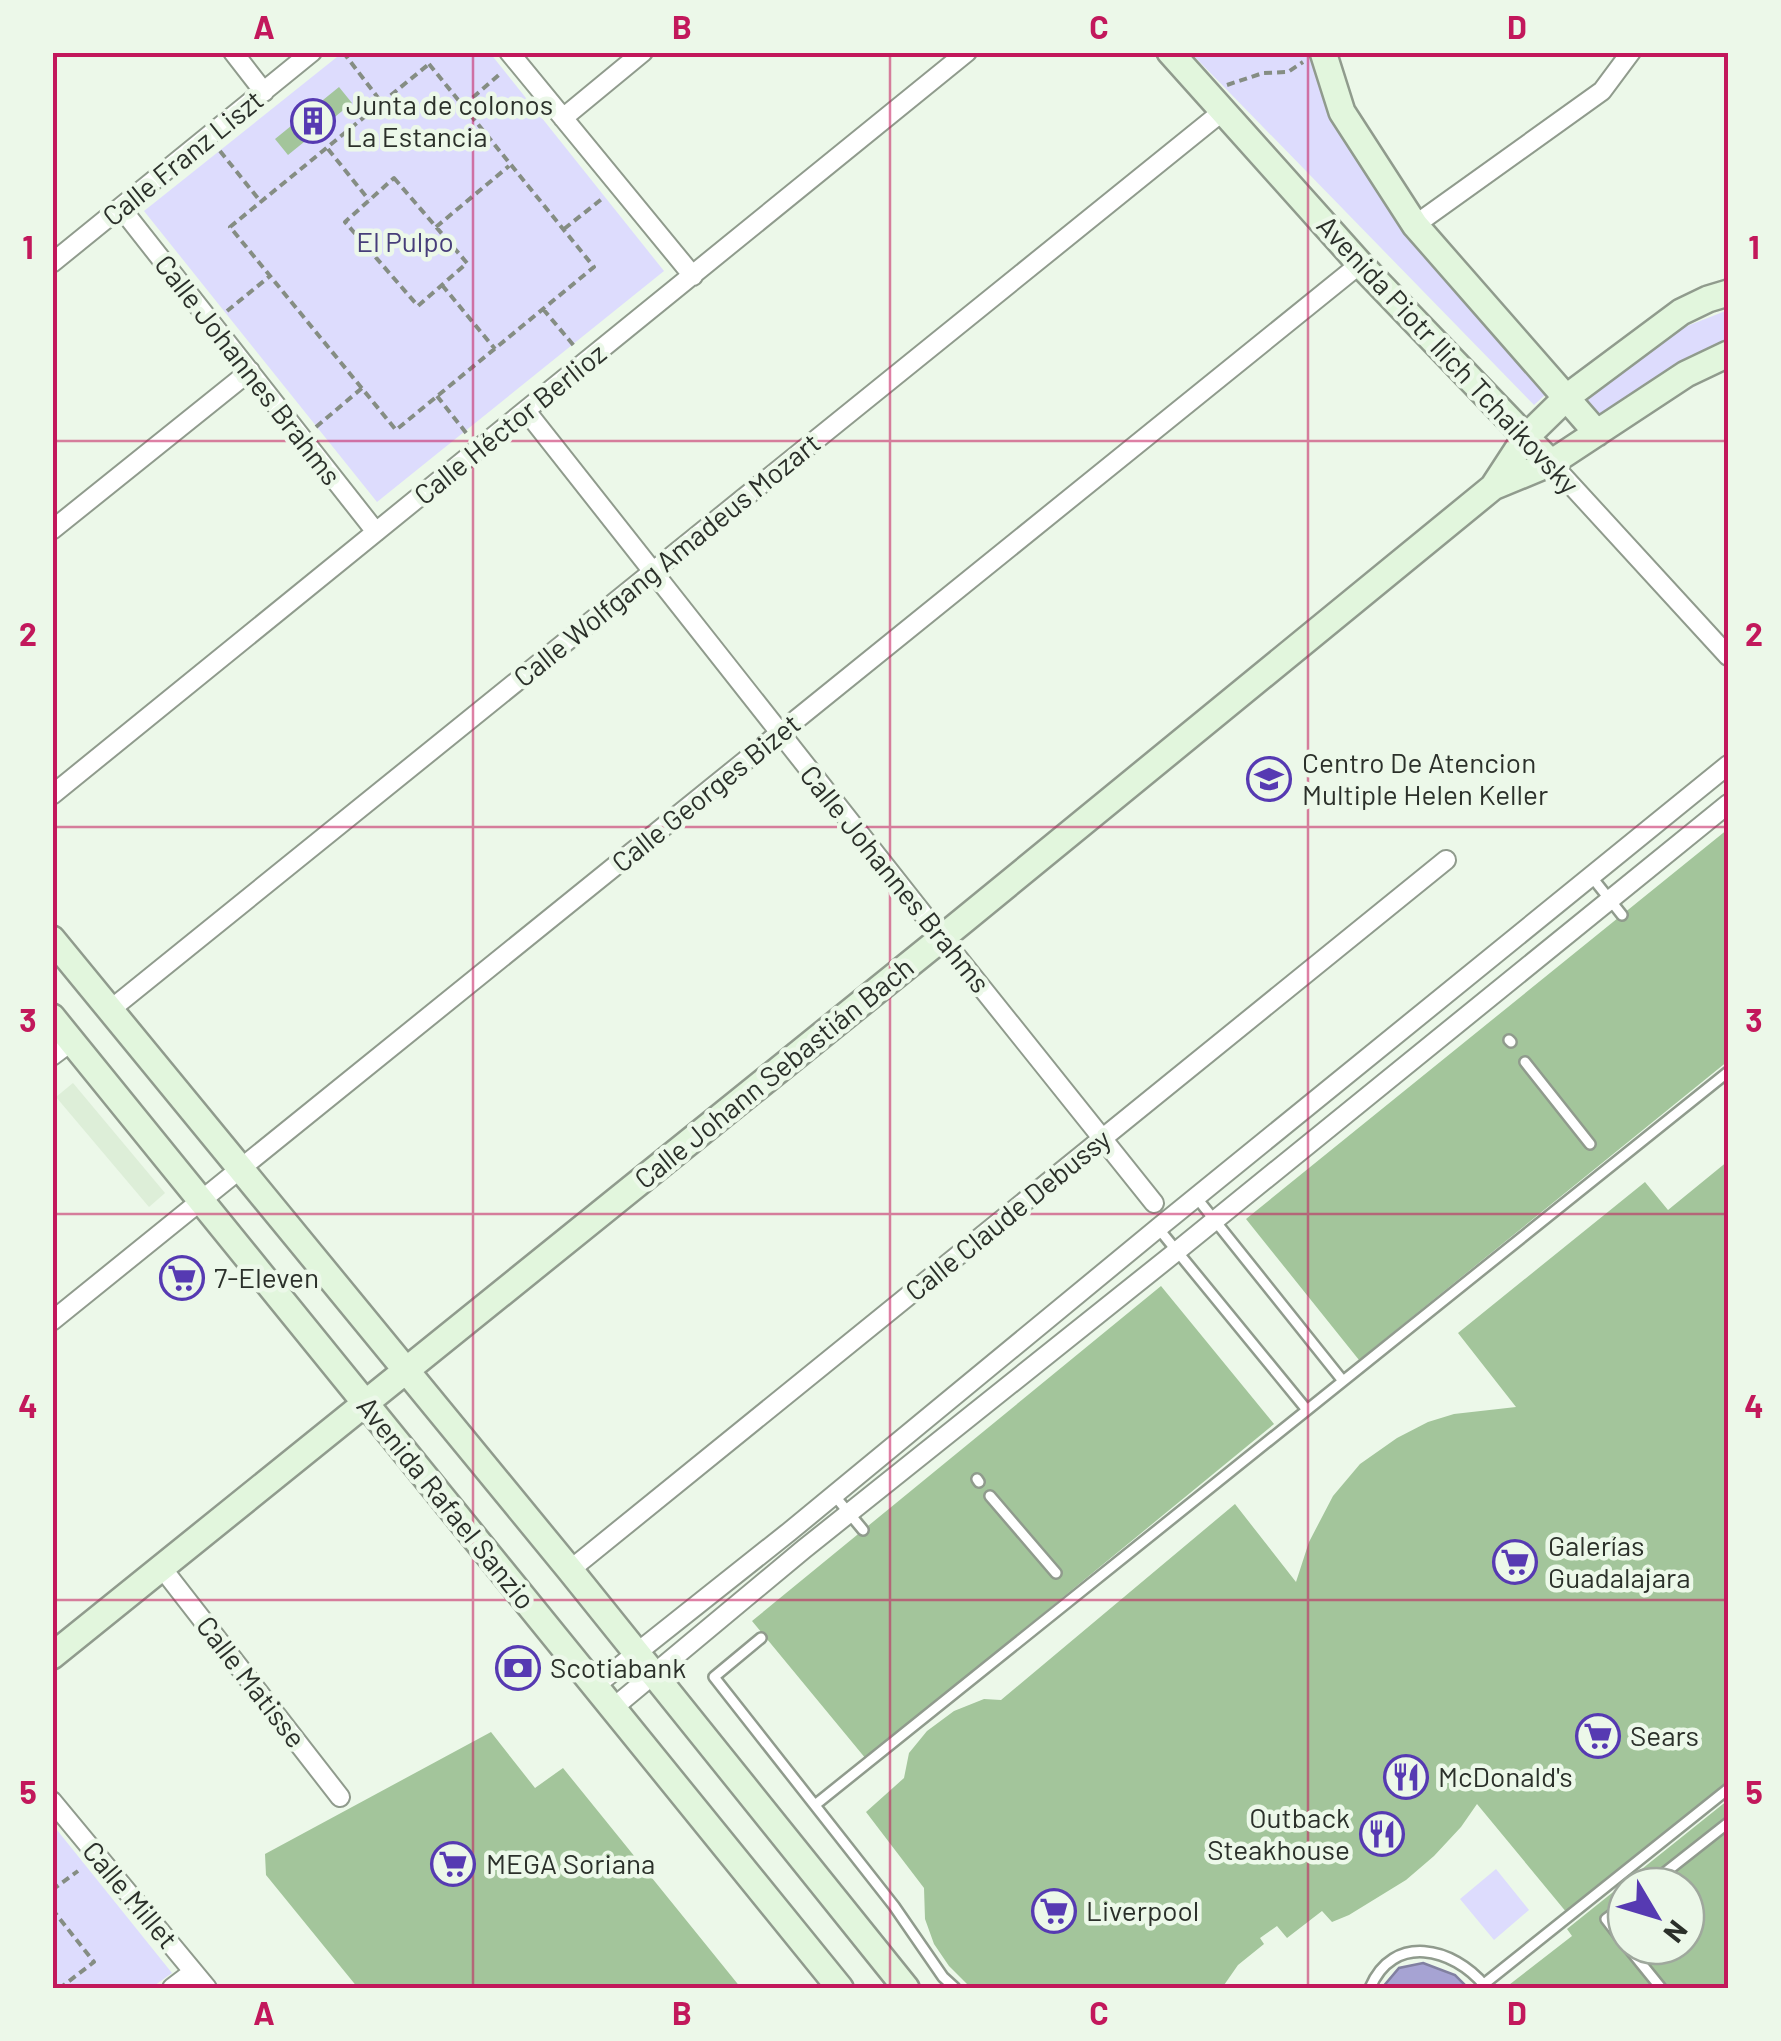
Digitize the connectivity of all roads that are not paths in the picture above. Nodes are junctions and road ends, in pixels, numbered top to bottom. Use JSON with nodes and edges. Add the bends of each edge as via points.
{"nodes":[{"id":1,"x":232,"y":52,"type":"edge"},
{"id":2,"x":312,"y":52,"type":"edge"},
{"id":3,"x":643,"y":52,"type":"edge"},
{"id":4,"x":967,"y":52,"type":"edge"},
{"id":5,"x":1170,"y":52,"type":"edge"},
{"id":6,"x":1322,"y":52,"type":"edge"},
{"id":7,"x":1631,"y":52,"type":"edge"},
{"id":8,"x":513,"y":57,"type":"edge"},
{"id":9,"x":264,"y":92,"type":"junction"},
{"id":10,"x":1217,"y":104,"type":"junction"},
{"id":11,"x":563,"y":118,"type":"junction"},
{"id":12,"x":121,"y":208,"type":"junction"},
{"id":13,"x":1415,"y":225,"type":"junction"},
{"id":14,"x":52,"y":263,"type":"edge"},
{"id":15,"x":1360,"y":264,"type":"junction"},
{"id":16,"x":694,"y":276,"type":"junction"},
{"id":17,"x":1728,"y":281,"type":"edge"},
{"id":18,"x":1718,"y":296,"type":"edge"},
{"id":19,"x":1728,"y":354,"type":"edge"},
{"id":20,"x":250,"y":371,"type":"junction"},
{"id":21,"x":1567,"y":397,"type":"junction"},
{"id":22,"x":527,"y":412,"type":"junction"},
{"id":23,"x":1598,"y":433,"type":"junction"},
{"id":24,"x":1524,"y":438,"type":"junction"},
{"id":25,"x":1550,"y":463,"type":"junction"},
{"id":26,"x":1493,"y":487,"type":"junction"},
{"id":27,"x":52,"y":530,"type":"edge"},
{"id":28,"x":376,"y":532,"type":"junction"},
{"id":29,"x":653,"y":572,"type":"junction"},
{"id":30,"x":1728,"y":656,"type":"edge"},
{"id":31,"x":780,"y":734,"type":"junction"},
{"id":32,"x":1728,"y":765,"type":"edge"},
{"id":33,"x":52,"y":795,"type":"edge"},
{"id":34,"x":1728,"y":804,"type":"edge"},
{"id":35,"x":1446,"y":860,"type":"dead end"},
{"id":36,"x":1591,"y":876,"type":"junction"},
{"id":37,"x":1610,"y":900,"type":"junction"},
{"id":38,"x":1622,"y":915,"type":"dead end"},
{"id":39,"x":942,"y":938,"type":"junction"},
{"id":40,"x":52,"y":939,"type":"edge"},
{"id":41,"x":110,"y":1010,"type":"junction"},
{"id":42,"x":52,"y":1017,"type":"edge"},
{"id":43,"x":62,"y":1049,"type":"edge"},
{"id":44,"x":1525,"y":1062,"type":"dead end"},
{"id":45,"x":1728,"y":1072,"type":"edge"},
{"id":46,"x":1103,"y":1138,"type":"junction"},
{"id":47,"x":1590,"y":1144,"type":"dead end"},
{"id":48,"x":241,"y":1169,"type":"junction"},
{"id":49,"x":1196,"y":1197,"type":"junction"},
{"id":50,"x":202,"y":1201,"type":"junction"},
{"id":51,"x":1154,"y":1203,"type":"dead end"},
{"id":52,"x":1215,"y":1220,"type":"junction"},
{"id":53,"x":1158,"y":1228,"type":"junction"},
{"id":54,"x":1177,"y":1251,"type":"junction"},
{"id":55,"x":52,"y":1322,"type":"edge"},
{"id":56,"x":406,"y":1371,"type":"junction"},
{"id":57,"x":1343,"y":1381,"type":"junction"},
{"id":58,"x":366,"y":1403,"type":"junction"},
{"id":59,"x":1307,"y":1410,"type":"junction"},
{"id":60,"x":834,"y":1495,"type":"junction"},
{"id":61,"x":990,"y":1496,"type":"dead end"},
{"id":62,"x":849,"y":1513,"type":"junction"},
{"id":63,"x":863,"y":1530,"type":"dead end"},
{"id":64,"x":746,"y":1566,"type":"junction"},
{"id":65,"x":162,"y":1568,"type":"junction"},
{"id":66,"x":570,"y":1570,"type":"junction"},
{"id":67,"x":1056,"y":1573,"type":"dead end"},
{"id":68,"x":760,"y":1586,"type":"junction"},
{"id":69,"x":761,"y":1638,"type":"dead end"},
{"id":70,"x":635,"y":1652,"type":"junction"},
{"id":71,"x":52,"y":1656,"type":"edge"},
{"id":72,"x":654,"y":1675,"type":"junction"},
{"id":73,"x":594,"y":1686,"type":"junction"},
{"id":74,"x":613,"y":1708,"type":"junction"},
{"id":75,"x":1728,"y":1788,"type":"edge"},
{"id":76,"x":340,"y":1797,"type":"dead end"},
{"id":77,"x":52,"y":1801,"type":"edge"},
{"id":78,"x":815,"y":1805,"type":"junction"},
{"id":79,"x":1728,"y":1823,"type":"edge"},
{"id":80,"x":1673,"y":1866,"type":"edge"},
{"id":81,"x":1643,"y":1966,"type":"edge"},
{"id":82,"x":193,"y":1972,"type":"junction"},
{"id":83,"x":1485,"y":1986,"type":"edge"},
{"id":84,"x":172,"y":1988,"type":"edge"},
{"id":85,"x":207,"y":1988,"type":"edge"},
{"id":86,"x":840,"y":1988,"type":"edge"},
{"id":87,"x":906,"y":1988,"type":"edge"},
{"id":88,"x":955,"y":1988,"type":"edge"},
{"id":89,"x":1370,"y":1988,"type":"edge"},
{"id":90,"x":1661,"y":1988,"type":"edge"}],
"edges":[{"from":1,"to":9,"type":"street"},
{"from":2,"to":9,"type":"street","name":"Calle Franz Liszt"},
{"from":3,"to":11,"type":"street"},
{"from":4,"to":16,"type":"street","name":"Calle Héctor Berlioz"},
{"from":5,"to":10,"type":"street","name":"Avenida Piotr Ilich Tchaikovsky"},
{"from":6,"to":13,"type":"street","name":"Avenida Piotr Ilich Tchaikovsky","via":[[1342,112]]},
{"from":7,"to":13,"type":"street","via":[[1602,91]]},
{"from":8,"to":11,"type":"street"},
{"from":9,"to":12,"type":"street","name":"Calle Franz Liszt"},
{"from":10,"to":15,"type":"street","name":"Avenida Piotr Ilich Tchaikovsky"},
{"from":10,"to":29,"type":"street","name":"Calle Wolfgang Amadeus Mozart"},
{"from":11,"to":16,"type":"street"},
{"from":12,"to":14,"type":"street","name":"Calle Franz Liszt"},
{"from":12,"to":20,"type":"street","name":"Calle Johannes Brahms"},
{"from":13,"to":21,"type":"street","name":"Avenida Piotr Ilich Tchaikovsky"},
{"from":15,"to":24,"type":"street","name":"Avenida Piotr Ilich Tchaikovsky"},
{"from":15,"to":31,"type":"street","name":"Calle Georges Bizet"},
{"from":16,"to":22,"type":"street","name":"Calle Héctor Berlioz"},
{"from":17,"to":18,"type":"street","name":"Calle Johann Sebastián Bach"},
{"from":18,"to":21,"type":"street","name":"Calle Johann Sebastián Bach","via":[[1657,328]]},
{"from":19,"to":23,"type":"street","name":"Calle Johann Sebastián Bach"},
{"from":20,"to":27,"type":"street"},
{"from":20,"to":28,"type":"street","name":"Calle Johannes Brahms"},
{"from":21,"to":23,"type":"street","name":"Avenida Piotr Ilich Tchaikovsky"},
{"from":21,"to":24,"type":"street","name":"Calle Johann Sebastián Bach"},
{"from":22,"to":28,"type":"street","name":"Calle Héctor Berlioz"},
{"from":22,"to":29,"type":"street","name":"Calle Johannes Brahms"},
{"from":23,"to":25,"type":"street","name":"Calle Johann Sebastián Bach"},
{"from":24,"to":25,"type":"street","name":"Avenida Piotr Ilich Tchaikovsky"},
{"from":24,"to":26,"type":"street","name":"Calle Johann Sebastián Bach"},
{"from":25,"to":26,"type":"street","name":"Calle Johann Sebastián Bach"},
{"from":25,"to":30,"type":"street","name":"Avenida Piotr Ilich Tchaikovsky"},
{"from":26,"to":39,"type":"street","name":"Calle Johann Sebastián Bach"},
{"from":28,"to":33,"type":"street","name":"Calle Héctor Berlioz"},
{"from":29,"to":31,"type":"street","name":"Calle Johannes Brahms"},
{"from":29,"to":41,"type":"street","name":"Calle Wolfgang Amadeus Mozart"},
{"from":31,"to":39,"type":"street","name":"Calle Johannes Brahms"},
{"from":31,"to":48,"type":"street","name":"Calle Georges Bizet"},
{"from":32,"to":36,"type":"street"},
{"from":34,"to":37,"type":"street"},
{"from":35,"to":46,"type":"street","name":"Calle Claude Debussy"},
{"from":36,"to":37,"type":"lane"},
{"from":36,"to":49,"type":"street"},
{"from":37,"to":38,"type":"lane"},
{"from":37,"to":52,"type":"street"},
{"from":39,"to":46,"type":"street","name":"Calle Johannes Brahms"},
{"from":39,"to":56,"type":"street","name":"Calle Johann Sebastián Bach"},
{"from":40,"to":41,"type":"street","name":"Avenida Rafael Sanzio"},
{"from":41,"to":48,"type":"street","name":"Avenida Rafael Sanzio"},
{"from":42,"to":43,"type":"street","name":"Avenida Rafael Sanzio"},
{"from":43,"to":50,"type":"street","name":"Avenida Rafael Sanzio"},
{"from":44,"to":47,"type":"lane"},
{"from":45,"to":57,"type":"lane"},
{"from":46,"to":51,"type":"street","name":"Calle Johannes Brahms"},
{"from":46,"to":66,"type":"street","name":"Calle Claude Debussy"},
{"from":48,"to":50,"type":"street","name":"Calle Georges Bizet"},
{"from":48,"to":56,"type":"street","name":"Avenida Rafael Sanzio"},
{"from":49,"to":52,"type":"lane"},
{"from":49,"to":53,"type":"street"},
{"from":50,"to":55,"type":"street","name":"Calle Georges Bizet"},
{"from":50,"to":58,"type":"street","name":"Avenida Rafael Sanzio"},
{"from":52,"to":54,"type":"street"},
{"from":52,"to":57,"type":"lane"},
{"from":53,"to":54,"type":"lane"},
{"from":53,"to":60,"type":"street"},
{"from":54,"to":59,"type":"lane"},
{"from":54,"to":62,"type":"street"},
{"from":56,"to":58,"type":"street","name":"Calle Johann Sebastián Bach"},
{"from":56,"to":66,"type":"street","name":"Avenida Rafael Sanzio"},
{"from":57,"to":59,"type":"lane"},
{"from":58,"to":65,"type":"street","name":"Calle Johann Sebastián Bach"},
{"from":58,"to":73,"type":"street","name":"Avenida Rafael Sanzio"},
{"from":59,"to":78,"type":"lane"},
{"from":60,"to":62,"type":"lane"},
{"from":60,"to":64,"type":"street"},
{"from":61,"to":67,"type":"lane"},
{"from":62,"to":63,"type":"lane"},
{"from":62,"to":68,"type":"street"},
{"from":64,"to":68,"type":"street"},
{"from":64,"to":70,"type":"street"},
{"from":65,"to":71,"type":"street","name":"Calle Johann Sebastián Bach"},
{"from":65,"to":76,"type":"street","name":"Calle Matisse"},
{"from":66,"to":70,"type":"street","name":"Avenida Rafael Sanzio"},
{"from":68,"to":72,"type":"street"},
{"from":69,"to":78,"type":"lane","via":[[714,1677]]},
{"from":70,"to":72,"type":"street","name":"Avenida Rafael Sanzio"},
{"from":70,"to":73,"type":"street"},
{"from":72,"to":74,"type":"street"},
{"from":72,"to":87,"type":"street"},
{"from":73,"to":74,"type":"street","name":"Avenida Rafael Sanzio"},
{"from":74,"to":86,"type":"street","name":"Avenida Rafael Sanzio"},
{"from":75,"to":83,"type":"lane"},
{"from":77,"to":82,"type":"street","name":"Calle Millet"},
{"from":78,"to":88,"type":"lane"},
{"from":79,"to":80,"type":"lane"},
{"from":81,"to":90,"type":"lane"},
{"from":82,"to":84,"type":"street"},
{"from":82,"to":85,"type":"street","name":"Calle Millet"},
{"from":83,"to":89,"type":"lane","via":[[1458,1962],[1422,1951],[1388,1962]]}]}
